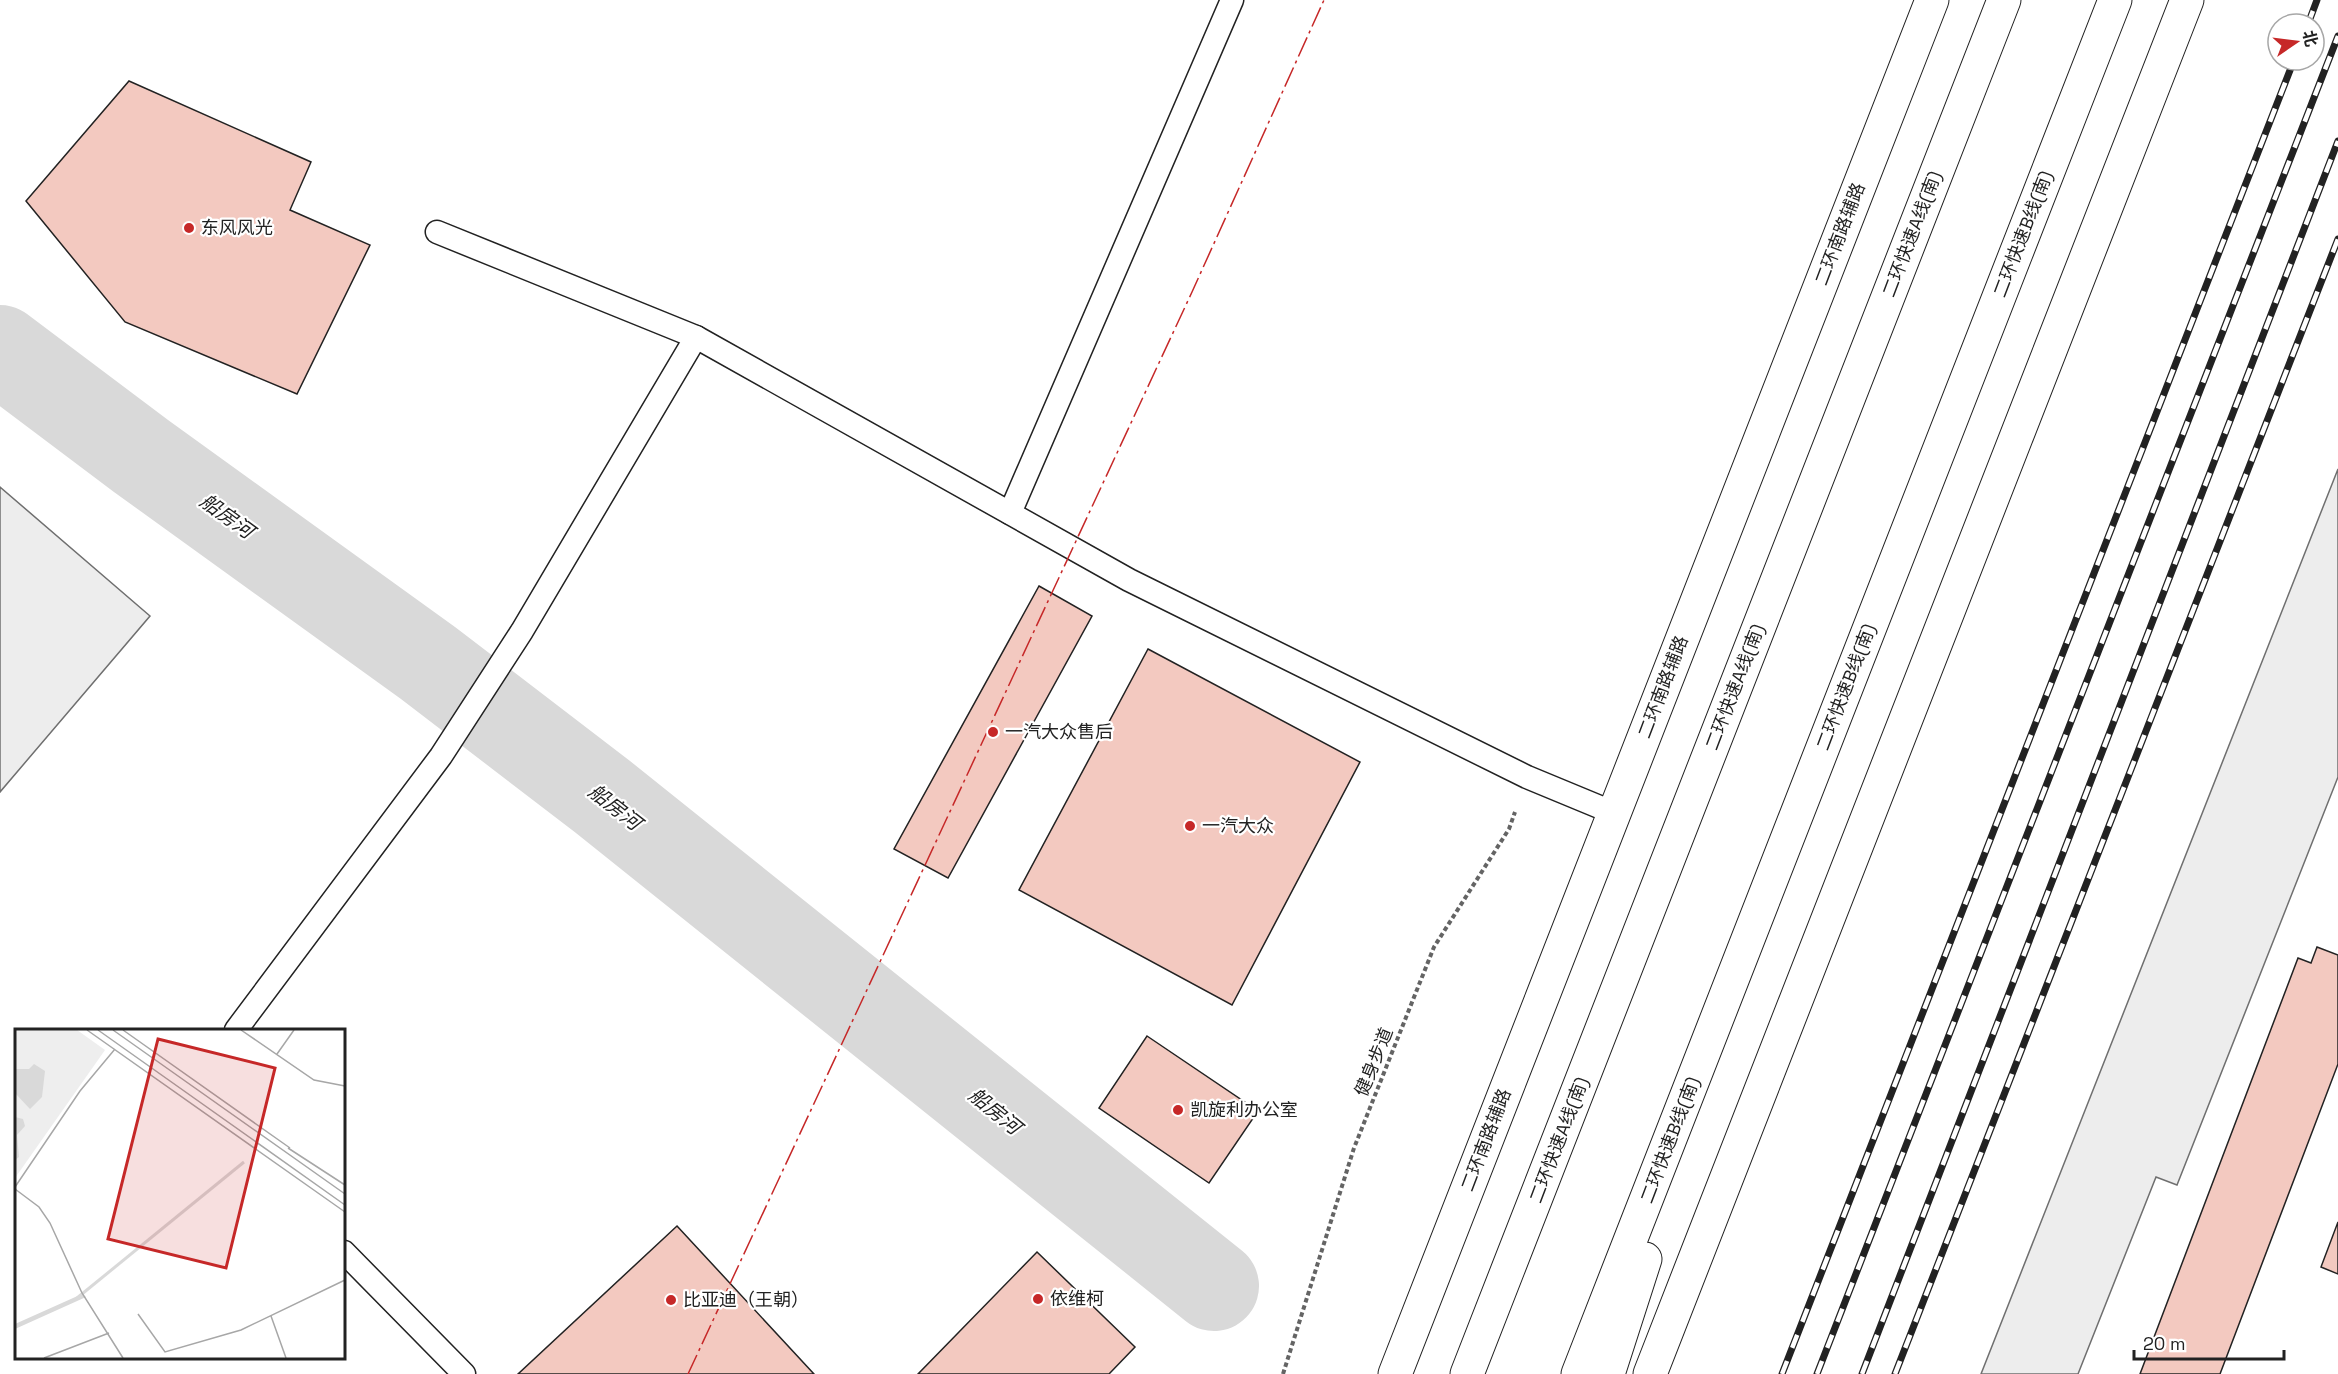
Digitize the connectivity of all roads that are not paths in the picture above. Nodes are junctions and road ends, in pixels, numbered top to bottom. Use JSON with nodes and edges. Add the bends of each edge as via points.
{"nodes":[{"id":1,"x":1232,"y":0,"type":"edge"},
{"id":2,"x":1932,"y":0,"type":"edge"},
{"id":3,"x":2004,"y":0,"type":"edge"},
{"id":4,"x":2115,"y":0,"type":"edge"},
{"id":5,"x":2187,"y":0,"type":"edge"},
{"id":6,"x":437,"y":232,"type":"dead end"},
{"id":7,"x":696,"y":337,"type":"junction"},
{"id":8,"x":1010,"y":513,"type":"junction"},
{"id":9,"x":1821,"y":751,"type":"junction"},
{"id":10,"x":1614,"y":813,"type":"junction"},
{"id":11,"x":237,"y":1029,"type":"edge"},
{"id":12,"x":345,"y":1253,"type":"edge"},
{"id":13,"x":464,"y":1374,"type":"edge"},
{"id":14,"x":1395,"y":1374,"type":"edge"},
{"id":15,"x":1467,"y":1374,"type":"edge"},
{"id":16,"x":1578,"y":1374,"type":"edge"},
{"id":17,"x":1608,"y":1374,"type":"edge"},
{"id":18,"x":1650,"y":1374,"type":"edge"}],
"edges":[{"from":1,"to":8,"type":"lane"},
{"from":2,"to":10,"type":"main road","name":"二环南路辅路"},
{"from":3,"to":15,"type":"main road","name":"二环快速A线(南)"},
{"from":4,"to":9,"type":"main road","name":"二环快速B线(南)"},
{"from":5,"to":18,"type":"main road"},
{"from":6,"to":7,"type":"lane"},
{"from":7,"to":8,"type":"lane"},
{"from":7,"to":11,"type":"lane","via":[[522,631],[441,756]]},
{"from":8,"to":10,"type":"lane","via":[[1129,580],[1527,777]]},
{"from":9,"to":16,"type":"main road","name":"二环快速B线(南)"},
{"from":9,"to":17,"type":"main road","via":[[1718,1038]]},
{"from":10,"to":14,"type":"main road","name":"二环南路辅路"},
{"from":12,"to":13,"type":"lane"}]}
